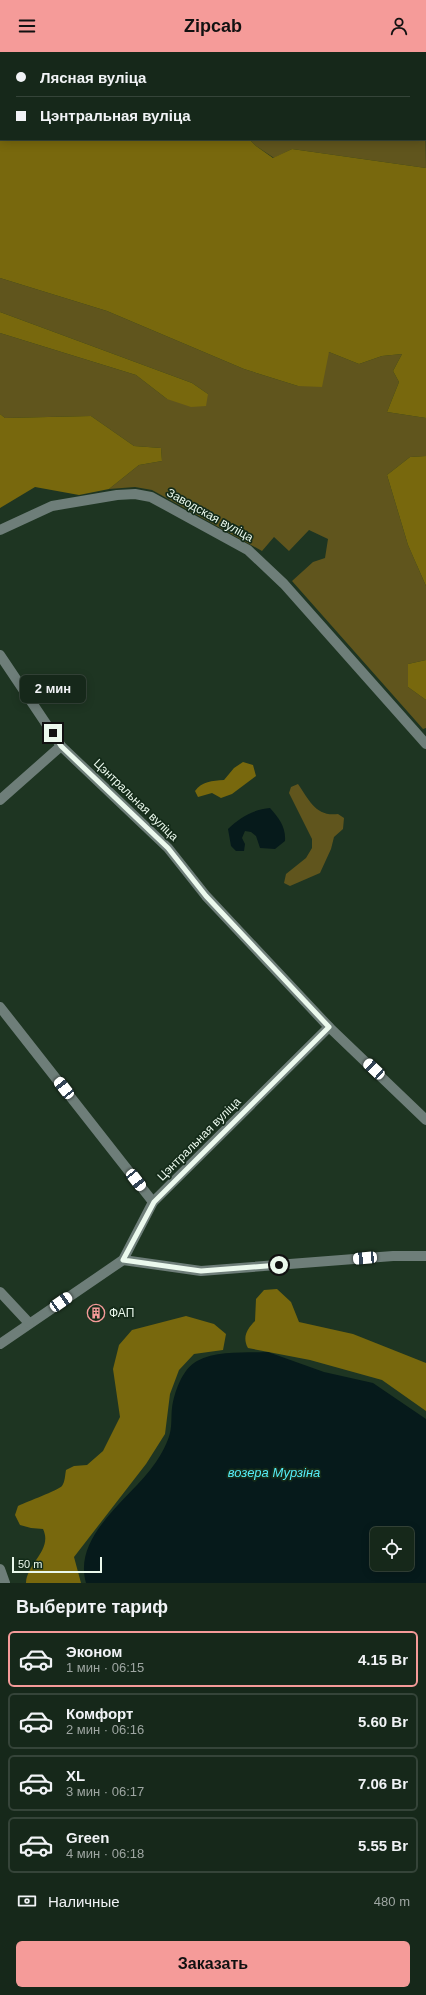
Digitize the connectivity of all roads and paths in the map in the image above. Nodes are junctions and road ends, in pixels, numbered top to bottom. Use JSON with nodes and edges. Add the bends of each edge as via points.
{"nodes":[{"id":1,"x":0,"y":530,"type":"edge"},
{"id":2,"x":0,"y":655,"type":"edge"},
{"id":3,"x":426,"y":744,"type":"edge"},
{"id":4,"x":61,"y":746,"type":"junction"},
{"id":5,"x":0,"y":800,"type":"edge"},
{"id":6,"x":0,"y":1007,"type":"edge"},
{"id":7,"x":329,"y":1027,"type":"junction"},
{"id":8,"x":426,"y":1120,"type":"edge"},
{"id":9,"x":154,"y":1202,"type":"junction"},
{"id":10,"x":426,"y":1256,"type":"edge"},
{"id":11,"x":123,"y":1260,"type":"junction"},
{"id":12,"x":0,"y":1292,"type":"edge"},
{"id":13,"x":29,"y":1323,"type":"junction"},
{"id":14,"x":0,"y":1344,"type":"edge"},
{"id":15,"x":0,"y":1568,"type":"edge"},
{"id":16,"x":5,"y":1583,"type":"edge"}],
"edges":[{"from":1,"to":3,"type":"street","name":"Заводская вуліца","via":[[52,506],[117,495],[135,494],[151,497],[248,550],[284,584]]},
{"from":2,"to":4,"type":"street","name":"Цэнтральная вуліца"},
{"from":4,"to":5,"type":"street"},
{"from":4,"to":7,"type":"street","name":"Цэнтральная вуліца","via":[[168,848],[206,896]]},
{"from":6,"to":9,"type":"street"},
{"from":7,"to":8,"type":"street","name":"Цэнтральная вуліца"},
{"from":7,"to":9,"type":"street","name":"Цэнтральная вуліца"},
{"from":9,"to":11,"type":"street","name":"Цэнтральная вуліца"},
{"from":10,"to":11,"type":"street","via":[[393,1256],[201,1271]]},
{"from":11,"to":13,"type":"street","name":"Цэнтральная вуліца"},
{"from":12,"to":13,"type":"street"},
{"from":13,"to":14,"type":"street","name":"Цэнтральная вуліца"},
{"from":15,"to":16,"type":"street"}]}
